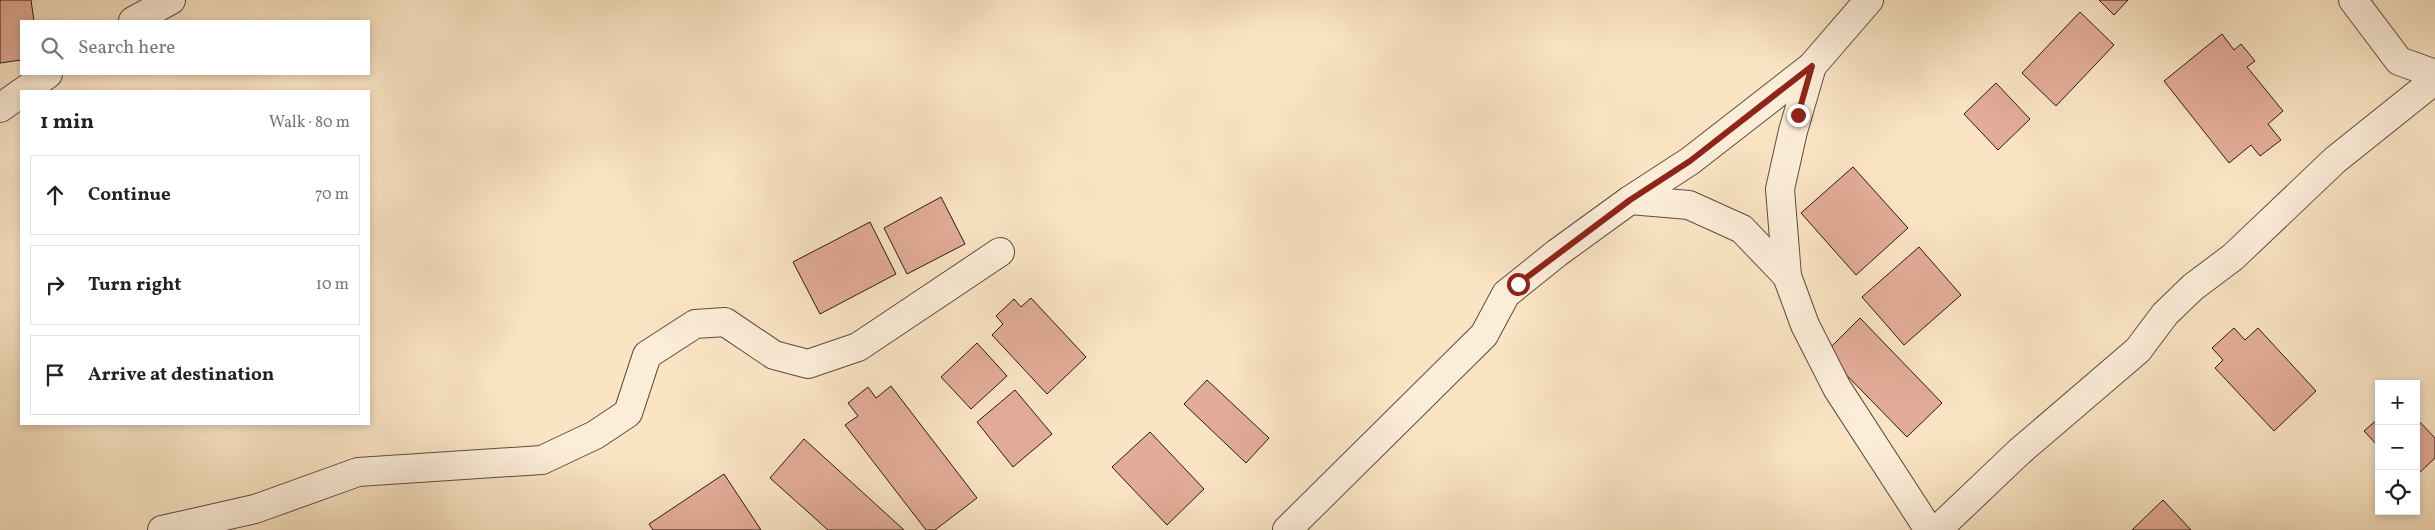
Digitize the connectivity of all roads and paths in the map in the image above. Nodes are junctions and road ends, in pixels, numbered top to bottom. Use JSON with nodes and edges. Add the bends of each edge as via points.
{"nodes":[{"id":1,"x":171,"y":0,"type":"edge"},
{"id":2,"x":2353,"y":0,"type":"edge"},
{"id":3,"x":1860,"y":4,"type":"edge"},
{"id":4,"x":135,"y":20,"type":"edge"},
{"id":5,"x":1812,"y":66,"type":"junction"},
{"id":6,"x":2435,"y":74,"type":"edge"},
{"id":7,"x":47,"y":75,"type":"edge"},
{"id":8,"x":2435,"y":80,"type":"edge"},
{"id":9,"x":25,"y":90,"type":"edge"},
{"id":10,"x":20,"y":93,"type":"edge"},
{"id":11,"x":0,"y":108,"type":"edge"},
{"id":12,"x":1630,"y":200,"type":"junction"},
{"id":13,"x":1000,"y":252,"type":"dead end"},
{"id":14,"x":1787,"y":276,"type":"junction"},
{"id":15,"x":162,"y":530,"type":"edge"},
{"id":16,"x":1287,"y":530,"type":"edge"},
{"id":17,"x":1929,"y":530,"type":"edge"},
{"id":18,"x":1937,"y":530,"type":"edge"}],
"edges":[{"from":1,"to":4,"type":"street"},
{"from":2,"to":6,"type":"street","via":[[2398,61]]},
{"from":3,"to":5,"type":"street"},
{"from":5,"to":12,"type":"street","via":[[1690,161]]},
{"from":5,"to":14,"type":"street","via":[[1780,189]]},
{"from":7,"to":9,"type":"street"},
{"from":8,"to":18,"type":"street","via":[[2335,160],[2233,257],[2194,287],[2165,314],[2138,350],[2019,452]]},
{"from":10,"to":11,"type":"street"},
{"from":12,"to":14,"type":"street","via":[[1689,205],[1742,229]]},
{"from":12,"to":16,"type":"street","via":[[1506,294],[1484,335]]},
{"from":13,"to":15,"type":"street","via":[[858,347],[808,364],[774,355],[725,322],[695,324],[647,356],[628,413],[594,435],[542,460],[358,472],[255,509]]},
{"from":14,"to":17,"type":"street","via":[[1805,325],[1837,388]]}]}
